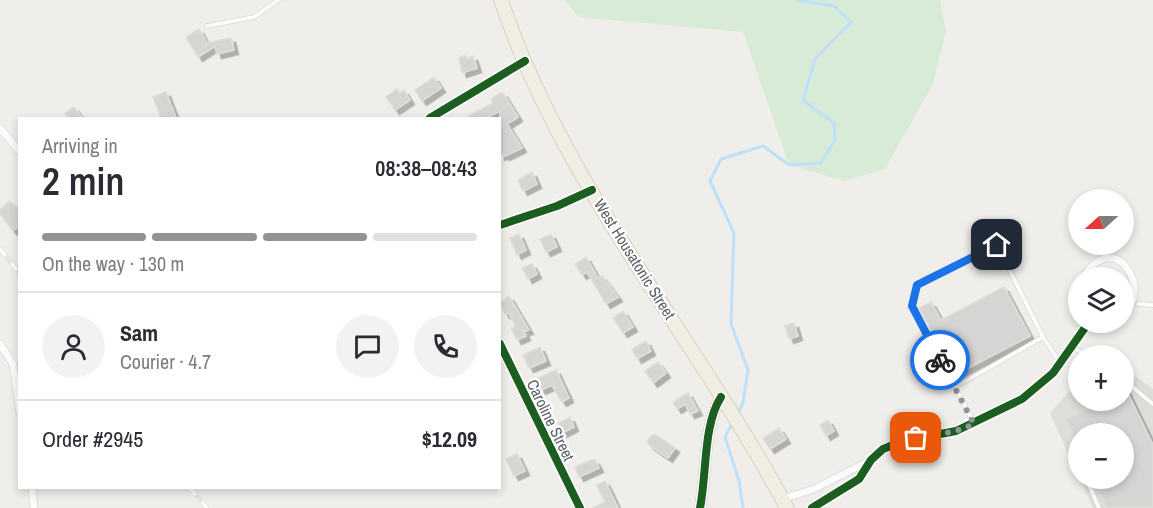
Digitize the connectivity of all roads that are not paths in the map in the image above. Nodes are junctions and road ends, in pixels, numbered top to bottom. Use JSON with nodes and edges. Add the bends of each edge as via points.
{"nodes":[{"id":1,"x":278,"y":0,"type":"edge"},
{"id":2,"x":501,"y":0,"type":"edge"},
{"id":3,"x":207,"y":26,"type":"dead end"},
{"id":4,"x":525,"y":61,"type":"junction"},
{"id":5,"x":432,"y":117,"type":"edge"},
{"id":6,"x":0,"y":128,"type":"edge"},
{"id":7,"x":18,"y":150,"type":"edge"},
{"id":8,"x":592,"y":190,"type":"junction"},
{"id":9,"x":501,"y":225,"type":"edge"},
{"id":10,"x":1091,"y":267,"type":"edge"},
{"id":11,"x":1134,"y":267,"type":"edge"},
{"id":12,"x":1134,"y":267,"type":"edge"},
{"id":13,"x":1141,"y":276,"type":"dead end"},
{"id":14,"x":1143,"y":294,"type":"dead end"},
{"id":15,"x":1137,"y":304,"type":"junction"},
{"id":16,"x":1153,"y":305,"type":"edge"},
{"id":17,"x":1134,"y":306,"type":"edge"},
{"id":18,"x":1043,"y":337,"type":"junction"},
{"id":19,"x":0,"y":344,"type":"edge"},
{"id":20,"x":501,"y":346,"type":"edge"},
{"id":21,"x":1068,"y":352,"type":"edge"},
{"id":22,"x":1060,"y":363,"type":"junction"},
{"id":23,"x":955,"y":387,"type":"junction"},
{"id":24,"x":1134,"y":388,"type":"edge"},
{"id":25,"x":18,"y":399,"type":"edge"},
{"id":26,"x":724,"y":402,"type":"junction"},
{"id":27,"x":1153,"y":404,"type":"edge"},
{"id":28,"x":974,"y":424,"type":"junction"},
{"id":29,"x":871,"y":460,"type":"junction"},
{"id":30,"x":32,"y":489,"type":"edge"},
{"id":31,"x":1091,"y":489,"type":"edge"},
{"id":32,"x":784,"y":504,"type":"edge"},
{"id":33,"x":34,"y":508,"type":"edge"},
{"id":34,"x":580,"y":508,"type":"edge"},
{"id":35,"x":700,"y":508,"type":"edge"},
{"id":36,"x":812,"y":508,"type":"edge"},
{"id":37,"x":1100,"y":508,"type":"edge"}],
"edges":[{"from":1,"to":3,"type":"lane","via":[[254,17]]},
{"from":2,"to":4,"type":"highway","name":"West Housatonic Street"},
{"from":4,"to":5,"type":"street"},
{"from":4,"to":8,"type":"highway","name":"West Housatonic Street"},
{"from":6,"to":7,"type":"street"},
{"from":8,"to":9,"type":"street"},
{"from":8,"to":26,"type":"highway","name":"West Housatonic Street"},
{"from":10,"to":11,"type":"street","via":[[1113,257]]},
{"from":12,"to":13,"type":"street"},
{"from":14,"to":15,"type":"street"},
{"from":15,"to":16,"type":"lane"},
{"from":15,"to":17,"type":"street"},
{"from":18,"to":22,"type":"lane"},
{"from":18,"to":23,"type":"lane"},
{"from":18,"to":23,"type":"lane","via":[[997,245],[923,280],[917,285],[912,306]]},
{"from":19,"to":25,"type":"street","via":[[13,364]]},
{"from":20,"to":34,"type":"street","name":"Caroline Street"},
{"from":21,"to":22,"type":"street"},
{"from":22,"to":28,"type":"street","via":[[1033,391]]},
{"from":23,"to":28,"type":"lane"},
{"from":24,"to":27,"type":"lane"},
{"from":26,"to":32,"type":"highway","name":"West Housatonic Street"},
{"from":26,"to":35,"type":"street","via":[[709,424]]},
{"from":28,"to":29,"type":"street","via":[[903,441],[883,449]]},
{"from":29,"to":32,"type":"street"},
{"from":29,"to":36,"type":"street","via":[[858,479]]},
{"from":30,"to":33,"type":"street"},
{"from":31,"to":37,"type":"lane"}]}
